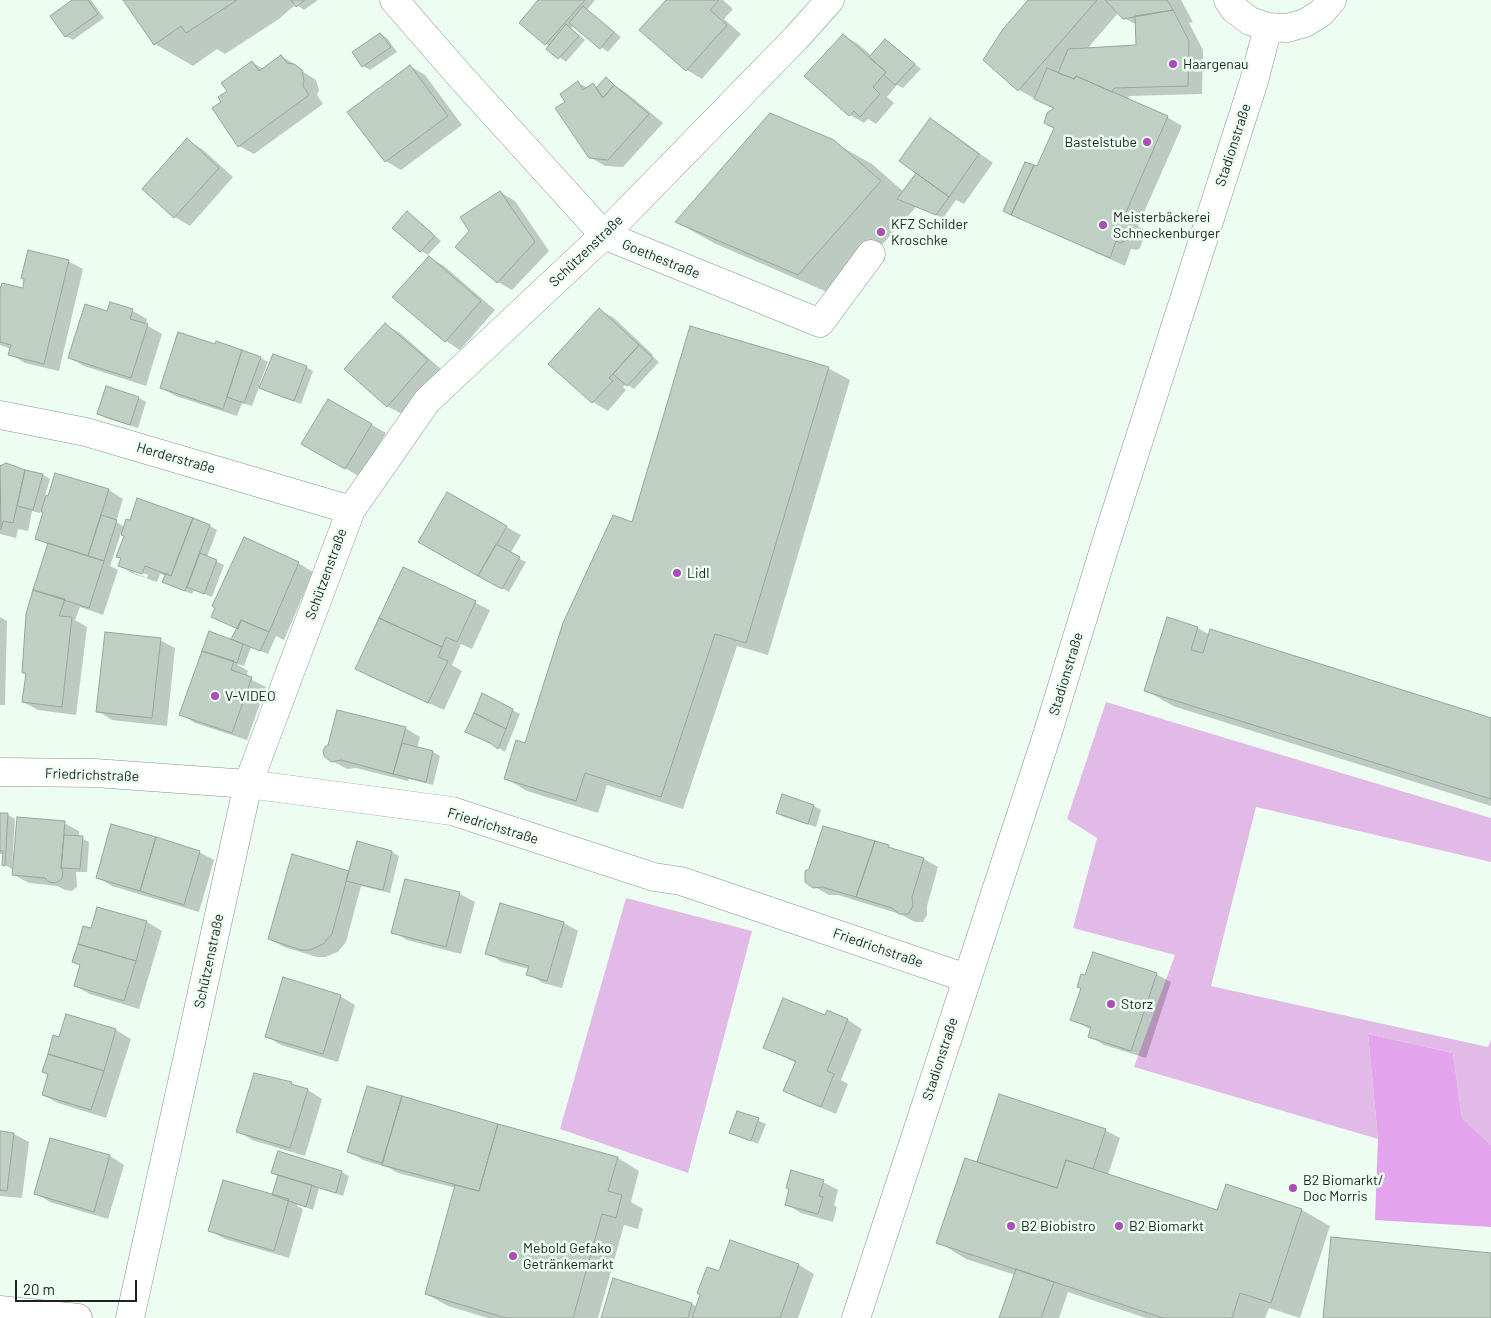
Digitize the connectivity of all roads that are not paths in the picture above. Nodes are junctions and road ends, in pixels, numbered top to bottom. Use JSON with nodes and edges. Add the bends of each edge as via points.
{"nodes":[{"id":1,"x":394,"y":0,"type":"edge"},
{"id":2,"x":830,"y":0,"type":"edge"},
{"id":3,"x":1228,"y":0,"type":"edge"},
{"id":4,"x":1332,"y":0,"type":"edge"},
{"id":5,"x":1268,"y":28,"type":"junction"},
{"id":6,"x":604,"y":235,"type":"junction"},
{"id":7,"x":871,"y":254,"type":"dead end"},
{"id":8,"x":0,"y":415,"type":"edge"},
{"id":9,"x":350,"y":510,"type":"junction"},
{"id":10,"x":0,"y":772,"type":"edge"},
{"id":11,"x":248,"y":784,"type":"junction"},
{"id":12,"x":966,"y":978,"type":"junction"},
{"id":13,"x":0,"y":1310,"type":"edge"},
{"id":14,"x":78,"y":1318,"type":"edge"},
{"id":15,"x":130,"y":1318,"type":"edge"},
{"id":16,"x":856,"y":1318,"type":"edge"}],
"edges":[{"from":1,"to":6,"type":"street","name":"Goethestraße"},
{"from":2,"to":6,"type":"street","name":"Schützenstraße"},
{"from":3,"to":5,"type":"street","via":[[1250,21]]},
{"from":4,"to":5,"type":"street","via":[[1321,13],[1305,23],[1287,28]]},
{"from":5,"to":12,"type":"street","name":"Stadionstraße","via":[[1048,732]]},
{"from":6,"to":7,"type":"street","name":"Goethestraße","via":[[820,323]]},
{"from":6,"to":9,"type":"street","name":"Schützenstraße","via":[[427,401]]},
{"from":8,"to":9,"type":"street","name":"Herderstraße","via":[[86,432]]},
{"from":9,"to":11,"type":"street","name":"Schützenstraße"},
{"from":10,"to":11,"type":"street","name":"Friedrichstraße","via":[[95,773]]},
{"from":11,"to":12,"type":"street","name":"Friedrichstraße","via":[[452,811],[654,877],[681,881]]},
{"from":11,"to":15,"type":"street","name":"Schützenstraße"},
{"from":12,"to":16,"type":"street","name":"Stadionstraße"},
{"from":13,"to":14,"type":"street"}]}
